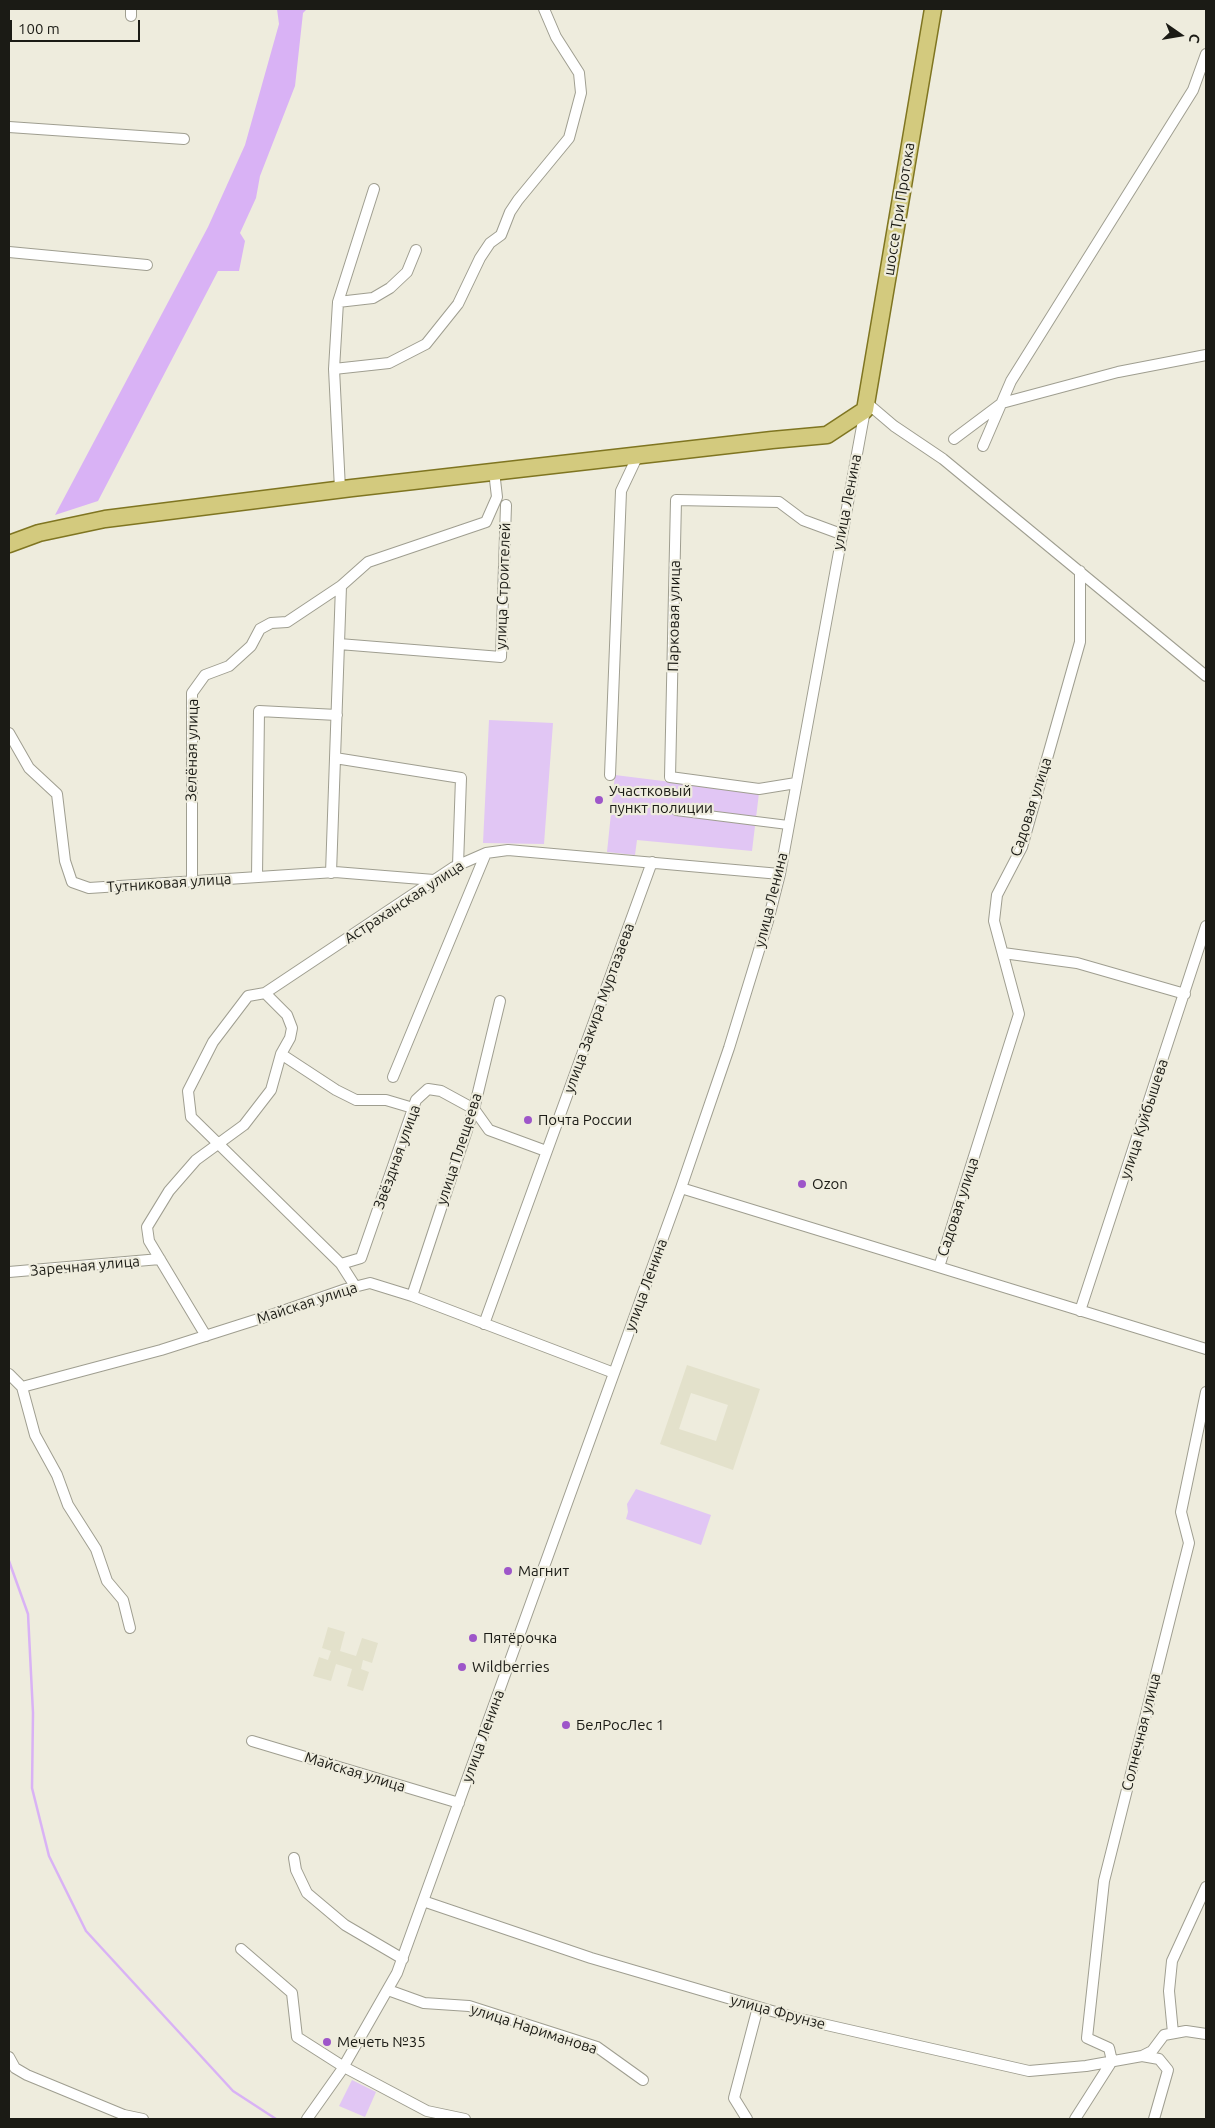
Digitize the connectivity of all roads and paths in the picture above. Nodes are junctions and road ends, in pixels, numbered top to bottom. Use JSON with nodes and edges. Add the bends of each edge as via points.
{"nodes":[{"id":1,"x":544,"y":9,"type":"edge"},
{"id":2,"x":933,"y":9,"type":"edge"},
{"id":3,"x":1206,"y":54,"type":"edge"},
{"id":4,"x":9,"y":127,"type":"edge"},
{"id":5,"x":184,"y":139,"type":"dead end"},
{"id":6,"x":374,"y":189,"type":"dead end"},
{"id":7,"x":416,"y":250,"type":"dead end"},
{"id":8,"x":9,"y":252,"type":"edge"},
{"id":9,"x":147,"y":266,"type":"dead end"},
{"id":10,"x":338,"y":302,"type":"junction"},
{"id":11,"x":1206,"y":355,"type":"edge"},
{"id":12,"x":334,"y":369,"type":"junction"},
{"id":13,"x":1002,"y":403,"type":"junction"},
{"id":14,"x":866,"y":407,"type":"junction"},
{"id":15,"x":954,"y":440,"type":"dead end"},
{"id":16,"x":983,"y":446,"type":"dead end"},
{"id":17,"x":638,"y":455,"type":"junction"},
{"id":18,"x":494,"y":471,"type":"junction"},
{"id":19,"x":340,"y":489,"type":"junction"},
{"id":20,"x":506,"y":505,"type":"dead end"},
{"id":21,"x":841,"y":534,"type":"junction"},
{"id":22,"x":9,"y":544,"type":"edge"},
{"id":23,"x":1080,"y":572,"type":"junction"},
{"id":24,"x":341,"y":586,"type":"junction"},
{"id":25,"x":339,"y":644,"type":"junction"},
{"id":26,"x":1206,"y":676,"type":"edge"},
{"id":27,"x":337,"y":715,"type":"junction"},
{"id":28,"x":9,"y":733,"type":"edge"},
{"id":29,"x":335,"y":758,"type":"junction"},
{"id":30,"x":610,"y":775,"type":"dead end"},
{"id":31,"x":796,"y":783,"type":"junction"},
{"id":32,"x":676,"y":811,"type":"dead end"},
{"id":33,"x":788,"y":825,"type":"junction"},
{"id":34,"x":486,"y":853,"type":"junction"},
{"id":35,"x":652,"y":862,"type":"junction"},
{"id":36,"x":458,"y":865,"type":"junction"},
{"id":37,"x":331,"y":873,"type":"junction"},
{"id":38,"x":780,"y":874,"type":"junction"},
{"id":39,"x":257,"y":877,"type":"junction"},
{"id":40,"x":434,"y":880,"type":"junction"},
{"id":41,"x":192,"y":881,"type":"junction"},
{"id":42,"x":1206,"y":926,"type":"edge"},
{"id":43,"x":1003,"y":953,"type":"junction"},
{"id":44,"x":264,"y":993,"type":"junction"},
{"id":45,"x":1185,"y":994,"type":"junction"},
{"id":46,"x":500,"y":1001,"type":"dead end"},
{"id":47,"x":281,"y":1054,"type":"junction"},
{"id":48,"x":394,"y":1077,"type":"dead end"},
{"id":49,"x":413,"y":1108,"type":"junction"},
{"id":50,"x":474,"y":1108,"type":"junction"},
{"id":51,"x":218,"y":1144,"type":"junction"},
{"id":52,"x":546,"y":1151,"type":"junction"},
{"id":53,"x":681,"y":1188,"type":"junction"},
{"id":54,"x":160,"y":1259,"type":"junction"},
{"id":55,"x":342,"y":1264,"type":"junction"},
{"id":56,"x":938,"y":1268,"type":"junction"},
{"id":57,"x":9,"y":1272,"type":"edge"},
{"id":58,"x":355,"y":1286,"type":"junction"},
{"id":59,"x":412,"y":1296,"type":"junction"},
{"id":60,"x":1080,"y":1311,"type":"junction"},
{"id":61,"x":484,"y":1324,"type":"junction"},
{"id":62,"x":206,"y":1336,"type":"junction"},
{"id":63,"x":1206,"y":1349,"type":"edge"},
{"id":64,"x":614,"y":1373,"type":"junction"},
{"id":65,"x":9,"y":1374,"type":"edge"},
{"id":66,"x":22,"y":1387,"type":"junction"},
{"id":67,"x":1206,"y":1392,"type":"edge"},
{"id":68,"x":130,"y":1628,"type":"dead end"},
{"id":69,"x":252,"y":1740,"type":"dead end"},
{"id":70,"x":459,"y":1804,"type":"junction"},
{"id":71,"x":294,"y":1858,"type":"dead end"},
{"id":72,"x":1206,"y":1887,"type":"edge"},
{"id":73,"x":423,"y":1901,"type":"junction"},
{"id":74,"x":242,"y":1949,"type":"dead end"},
{"id":75,"x":402,"y":1959,"type":"junction"},
{"id":76,"x":388,"y":1990,"type":"junction"},
{"id":77,"x":758,"y":2007,"type":"junction"},
{"id":78,"x":1172,"y":2033,"type":"junction"},
{"id":79,"x":1206,"y":2034,"type":"edge"},
{"id":80,"x":1142,"y":2056,"type":"junction"},
{"id":81,"x":9,"y":2057,"type":"edge"},
{"id":82,"x":1112,"y":2061,"type":"junction"},
{"id":83,"x":344,"y":2067,"type":"junction"},
{"id":84,"x":12,"y":2069,"type":"edge"},
{"id":85,"x":643,"y":2080,"type":"dead end"},
{"id":86,"x":144,"y":2119,"type":"edge"},
{"id":87,"x":307,"y":2119,"type":"edge"},
{"id":88,"x":465,"y":2119,"type":"edge"},
{"id":89,"x":747,"y":2119,"type":"edge"},
{"id":90,"x":1075,"y":2119,"type":"edge"},
{"id":91,"x":1154,"y":2119,"type":"edge"}],
"edges":[{"from":1,"to":12,"type":"street","via":[[556,37],[579,73],[581,93],[569,138],[518,200],[501,235],[490,243],[480,258],[458,304],[426,344],[389,363]]},
{"from":2,"to":14,"type":"main road","name":"шоссе Три Протока"},
{"from":3,"to":13,"type":"street","via":[[1193,90],[1011,381]]},
{"from":4,"to":5,"type":"street"},
{"from":6,"to":10,"type":"street"},
{"from":7,"to":10,"type":"street","via":[[407,272],[390,288],[373,298]]},
{"from":8,"to":9,"type":"street"},
{"from":10,"to":12,"type":"street"},
{"from":11,"to":13,"type":"street","via":[[1118,372]]},
{"from":12,"to":19,"type":"street"},
{"from":13,"to":15,"type":"street"},
{"from":13,"to":16,"type":"street"},
{"from":14,"to":17,"type":"main road","via":[[827,435]]},
{"from":14,"to":21,"type":"street","name":"улица Ленина"},
{"from":14,"to":23,"type":"street","via":[[943,459]]},
{"from":17,"to":18,"type":"main road"},
{"from":17,"to":30,"type":"street","via":[[621,491]]},
{"from":18,"to":19,"type":"main road"},
{"from":18,"to":24,"type":"street","name":"Зелёная улица","via":[[497,497],[486,522],[368,562]]},
{"from":19,"to":22,"type":"main road","via":[[105,519],[39,533]]},
{"from":20,"to":25,"type":"street","name":"улица Строителей","via":[[501,657]]},
{"from":21,"to":31,"type":"street","name":"улица Ленина"},
{"from":21,"to":31,"type":"street","name":"Парковая улица","via":[[803,520],[779,502],[676,500],[670,778],[760,789]]},
{"from":23,"to":26,"type":"street"},
{"from":23,"to":43,"type":"street","name":"Садовая улица","via":[[1080,642],[1022,847],[997,894],[994,921]]},
{"from":24,"to":25,"type":"street"},
{"from":24,"to":41,"type":"street","name":"Зелёная улица","via":[[287,622],[271,622],[229,666],[205,675],[192,693]]},
{"from":25,"to":27,"type":"street"},
{"from":27,"to":29,"type":"street"},
{"from":27,"to":39,"type":"street","via":[[259,711]]},
{"from":28,"to":41,"type":"street","name":"Тутниковая улица","via":[[29,768],[57,794],[65,861],[72,882],[89,888]]},
{"from":29,"to":36,"type":"street","via":[[461,778]]},
{"from":29,"to":37,"type":"street"},
{"from":31,"to":33,"type":"street","name":"улица Ленина"},
{"from":32,"to":33,"type":"street"},
{"from":33,"to":38,"type":"street","name":"улица Ленина"},
{"from":34,"to":35,"type":"street","name":"Астраханская улица","via":[[508,850]]},
{"from":34,"to":36,"type":"street","name":"Астраханская улица"},
{"from":34,"to":48,"type":"street"},
{"from":35,"to":38,"type":"street","name":"Астраханская улица"},
{"from":35,"to":52,"type":"street","name":"улица Закира Муртазаева"},
{"from":36,"to":40,"type":"street","name":"Астраханская улица"},
{"from":37,"to":39,"type":"street","name":"Тутниковая улица"},
{"from":37,"to":40,"type":"street","name":"Тутниковая улица"},
{"from":38,"to":53,"type":"street","name":"улица Ленина","via":[[729,1048]]},
{"from":39,"to":41,"type":"street","name":"Тутниковая улица"},
{"from":40,"to":44,"type":"street","name":"Астраханская улица"},
{"from":42,"to":45,"type":"street","name":"улица Куйбышева"},
{"from":43,"to":45,"type":"street","via":[[1077,963]]},
{"from":43,"to":56,"type":"street","name":"Садовая улица","via":[[1019,1014]]},
{"from":44,"to":47,"type":"street","via":[[288,1015],[292,1028]]},
{"from":44,"to":51,"type":"street","name":"Астраханская улица","via":[[248,996],[212,1042],[188,1091],[190,1117]]},
{"from":45,"to":60,"type":"street","name":"улица Куйбышева"},
{"from":46,"to":50,"type":"street","name":"улица Плещеева"},
{"from":47,"to":49,"type":"street","via":[[356,1100],[386,1100]]},
{"from":47,"to":51,"type":"street","via":[[271,1090],[244,1125]]},
{"from":49,"to":50,"type":"street","name":"Звёздная улица","via":[[428,1088]]},
{"from":49,"to":55,"type":"street","name":"Звёздная улица","via":[[361,1258]]},
{"from":50,"to":52,"type":"street","via":[[489,1130]]},
{"from":50,"to":59,"type":"street","name":"улица Плещеева"},
{"from":51,"to":54,"type":"street","via":[[196,1160],[169,1191],[147,1227],[149,1241]]},
{"from":51,"to":55,"type":"street","name":"Астраханская улица"},
{"from":52,"to":61,"type":"street","name":"улица Закира Муртазаева"},
{"from":53,"to":56,"type":"street","name":"Садовая улица"},
{"from":53,"to":64,"type":"street","name":"улица Ленина"},
{"from":54,"to":57,"type":"street","name":"Заречная улица"},
{"from":54,"to":62,"type":"street"},
{"from":55,"to":58,"type":"street","name":"Астраханская улица"},
{"from":56,"to":60,"type":"street","name":"Садовая улица"},
{"from":58,"to":59,"type":"street","name":"Майская улица","via":[[370,1283]]},
{"from":58,"to":62,"type":"street","name":"Майская улица"},
{"from":59,"to":61,"type":"street","name":"Майская улица"},
{"from":60,"to":63,"type":"street","name":"Садовая улица"},
{"from":61,"to":64,"type":"street","name":"Майская улица"},
{"from":62,"to":66,"type":"street","name":"Майская улица"},
{"from":64,"to":70,"type":"street","name":"улица Ленина"},
{"from":65,"to":66,"type":"street"},
{"from":66,"to":68,"type":"street","via":[[35,1436],[57,1475],[68,1505],[96,1549],[107,1581],[123,1600]]},
{"from":67,"to":82,"type":"street","name":"Солнечная улица","via":[[1180,1512],[1188,1543],[1104,1881],[1087,2038],[1108,2048]]},
{"from":69,"to":70,"type":"street","name":"Майская улица"},
{"from":70,"to":73,"type":"street","name":"улица Ленина"},
{"from":71,"to":75,"type":"street","via":[[307,1893],[346,1925]]},
{"from":72,"to":78,"type":"street","via":[[1172,1962],[1169,1990]]},
{"from":73,"to":75,"type":"street","name":"улица Ленина"},
{"from":73,"to":77,"type":"street","name":"улица Фрунзе","via":[[591,1958]]},
{"from":74,"to":83,"type":"street","via":[[292,1993],[297,2037]]},
{"from":75,"to":76,"type":"street","name":"улица Ленина"},
{"from":76,"to":83,"type":"street","name":"улица Ленина"},
{"from":76,"to":85,"type":"street","name":"улица Нариманова","via":[[424,2003],[468,2006],[597,2047]]},
{"from":77,"to":82,"type":"street","name":"улица Фрунзе","via":[[882,2039],[1029,2071]]},
{"from":77,"to":89,"type":"street","via":[[734,2098]]},
{"from":78,"to":79,"type":"street"},
{"from":78,"to":80,"type":"street","via":[[1164,2035],[1152,2050]]},
{"from":80,"to":82,"type":"street","name":"улица Фрунзе"},
{"from":80,"to":91,"type":"street","via":[[1159,2058],[1168,2070]]},
{"from":81,"to":84,"type":"street"},
{"from":82,"to":90,"type":"street"},
{"from":83,"to":87,"type":"street","name":"улица Ленина"},
{"from":83,"to":88,"type":"street","via":[[427,2111]]},
{"from":84,"to":86,"type":"street","via":[[124,2115]]}]}
